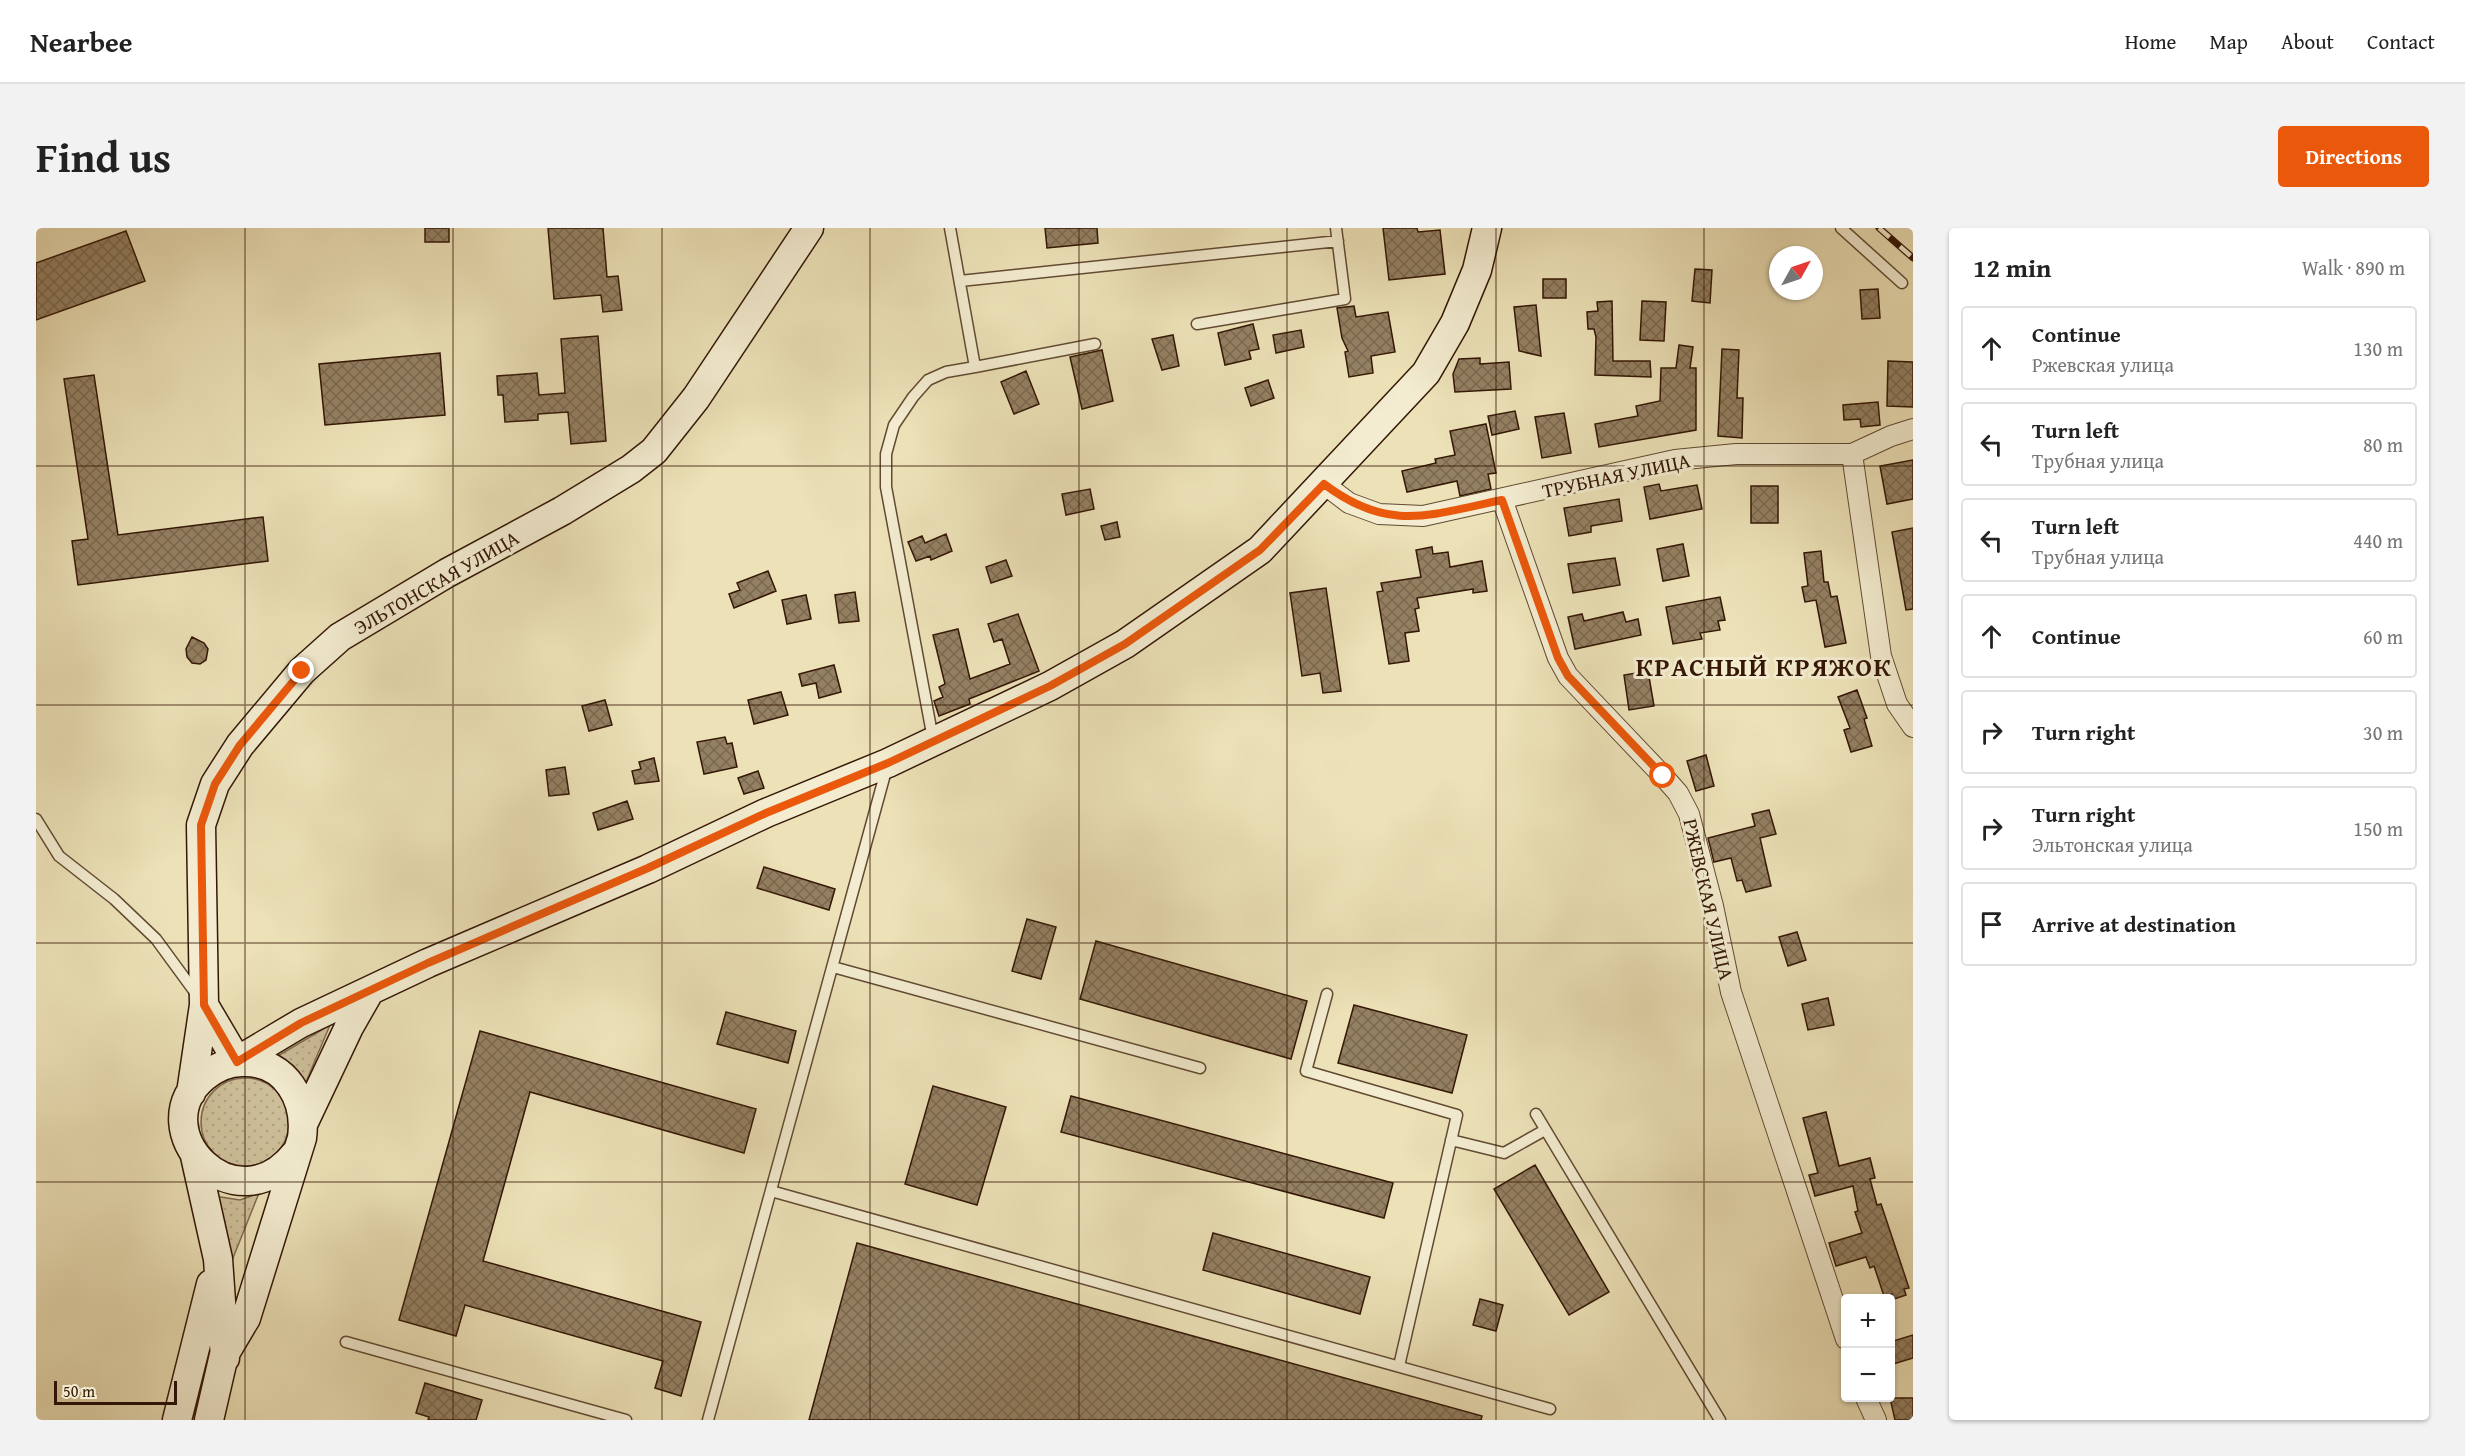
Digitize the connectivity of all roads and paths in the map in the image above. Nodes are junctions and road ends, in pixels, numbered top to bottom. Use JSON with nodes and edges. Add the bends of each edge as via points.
{"nodes":[{"id":1,"x":809,"y":228,"type":"edge"},
{"id":2,"x":950,"y":228,"type":"edge"},
{"id":3,"x":1336,"y":228,"type":"edge"},
{"id":4,"x":1487,"y":228,"type":"edge"},
{"id":5,"x":1841,"y":228,"type":"edge"},
{"id":6,"x":1338,"y":241,"type":"junction"},
{"id":7,"x":960,"y":281,"type":"junction"},
{"id":8,"x":1902,"y":283,"type":"dead end"},
{"id":9,"x":1197,"y":324,"type":"dead end"},
{"id":10,"x":1095,"y":344,"type":"dead end"},
{"id":11,"x":975,"y":367,"type":"junction"},
{"id":12,"x":1913,"y":429,"type":"edge"},
{"id":13,"x":1851,"y":453,"type":"junction"},
{"id":14,"x":1324,"y":484,"type":"junction"},
{"id":15,"x":1502,"y":500,"type":"junction"},
{"id":16,"x":1913,"y":727,"type":"edge"},
{"id":17,"x":933,"y":742,"type":"junction"},
{"id":18,"x":888,"y":763,"type":"junction"},
{"id":19,"x":36,"y":819,"type":"edge"},
{"id":20,"x":833,"y":967,"type":"junction"},
{"id":21,"x":369,"y":992,"type":"junction"},
{"id":22,"x":1327,"y":994,"type":"dead end"},
{"id":23,"x":204,"y":1005,"type":"junction"},
{"id":24,"x":237,"y":1062,"type":"junction"},
{"id":25,"x":1200,"y":1068,"type":"dead end"},
{"id":26,"x":191,"y":1093,"type":"junction"},
{"id":27,"x":1536,"y":1114,"type":"dead end"},
{"id":28,"x":304,"y":1122,"type":"junction"},
{"id":29,"x":1545,"y":1130,"type":"junction"},
{"id":30,"x":1451,"y":1140,"type":"junction"},
{"id":31,"x":296,"y":1153,"type":"junction"},
{"id":32,"x":195,"y":1156,"type":"junction"},
{"id":33,"x":771,"y":1191,"type":"junction"},
{"id":34,"x":218,"y":1259,"type":"junction"},
{"id":35,"x":1841,"y":1327,"type":"edge"},
{"id":36,"x":346,"y":1342,"type":"dead end"},
{"id":37,"x":224,"y":1355,"type":"junction"},
{"id":38,"x":1399,"y":1366,"type":"junction"},
{"id":39,"x":1868,"y":1402,"type":"edge"},
{"id":40,"x":1550,"y":1409,"type":"dead end"},
{"id":41,"x":177,"y":1420,"type":"edge"},
{"id":42,"x":209,"y":1420,"type":"edge"},
{"id":43,"x":226,"y":1420,"type":"edge"},
{"id":44,"x":626,"y":1420,"type":"edge"},
{"id":45,"x":708,"y":1420,"type":"edge"},
{"id":46,"x":1720,"y":1420,"type":"edge"},
{"id":47,"x":1876,"y":1420,"type":"edge"}],
"edges":[{"from":1,"to":23,"type":"main road","name":"ЭЛЬТОНСКАЯ УЛИЦА","via":[[696,398],[654,451],[562,511],[340,637],[302,671],[240,745],[215,784],[201,825]]},
{"from":2,"to":7,"type":"lane"},
{"from":3,"to":6,"type":"lane"},
{"from":4,"to":14,"type":"main road","via":[[1477,270],[1442,349],[1419,381]]},
{"from":5,"to":8,"type":"lane"},
{"from":6,"to":7,"type":"lane"},
{"from":6,"to":9,"type":"lane","via":[[1345,299]]},
{"from":7,"to":11,"type":"lane"},
{"from":10,"to":11,"type":"lane"},
{"from":11,"to":17,"type":"lane","via":[[928,380],[894,425],[886,454],[886,487]]},
{"from":12,"to":13,"type":"street","name":"ТРУБНАЯ УЛИЦА"},
{"from":13,"to":15,"type":"street","name":"ТРУБНАЯ УЛИЦА","via":[[1695,457],[1640,466]]},
{"from":13,"to":16,"type":"street","via":[[1881,656],[1897,704]]},
{"from":14,"to":15,"type":"street","name":"ТРУБНАЯ УЛИЦА","via":[[1349,503],[1379,514],[1406,517]]},
{"from":14,"to":17,"type":"main road","via":[[1260,550],[1125,644],[1050,686]]},
{"from":15,"to":35,"type":"street","name":"РЖЕВСКАЯ УЛИЦА","via":[[1558,658],[1568,676],[1663,776],[1689,814],[1731,992]]},
{"from":17,"to":18,"type":"main road"},
{"from":18,"to":20,"type":"lane"},
{"from":18,"to":21,"type":"main road","via":[[766,813]]},
{"from":19,"to":23,"type":"lane","via":[[59,856],[114,899],[156,939]]},
{"from":20,"to":25,"type":"lane"},
{"from":20,"to":33,"type":"lane"},
{"from":21,"to":24,"type":"main road","via":[[301,1023]]},
{"from":21,"to":28,"type":"main road"},
{"from":22,"to":30,"type":"lane","via":[[1306,1071],[1457,1115]]},
{"from":23,"to":24,"type":"main road"},
{"from":23,"to":26,"type":"main road","name":"ЭЛЬТОНСКАЯ УЛИЦА"},
{"from":24,"to":26,"type":"main road","via":[[212,1070]]},
{"from":24,"to":28,"type":"main road","via":[[263,1064],[289,1081],[298,1094]]},
{"from":26,"to":32,"type":"main road","via":[[184,1118],[185,1133]]},
{"from":27,"to":29,"type":"lane"},
{"from":28,"to":31,"type":"main road"},
{"from":29,"to":30,"type":"lane","via":[[1504,1153]]},
{"from":29,"to":46,"type":"lane"},
{"from":30,"to":38,"type":"lane"},
{"from":31,"to":32,"type":"main road","via":[[277,1172],[250,1181],[216,1174]]},
{"from":31,"to":37,"type":"main road","via":[[246,1318]]},
{"from":32,"to":34,"type":"main road"},
{"from":33,"to":38,"type":"lane"},
{"from":33,"to":45,"type":"lane"},
{"from":34,"to":37,"type":"main road"},
{"from":34,"to":41,"type":"main road"},
{"from":36,"to":44,"type":"lane"},
{"from":37,"to":42,"type":"main road"},
{"from":37,"to":43,"type":"main road","via":[[234,1383]]},
{"from":38,"to":40,"type":"lane"},
{"from":39,"to":47,"type":"street"}]}
